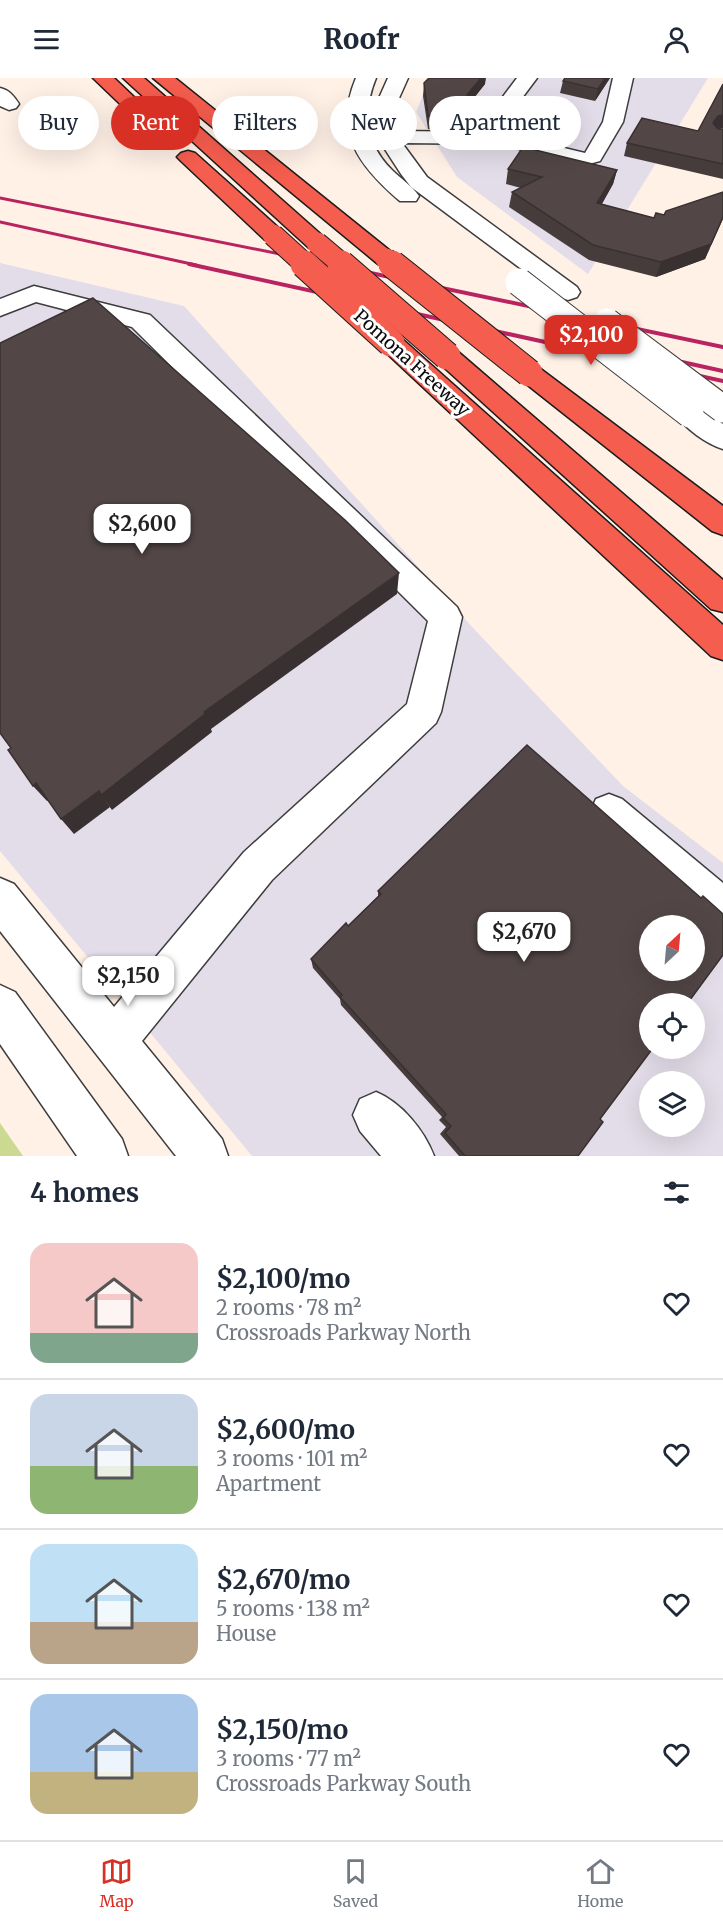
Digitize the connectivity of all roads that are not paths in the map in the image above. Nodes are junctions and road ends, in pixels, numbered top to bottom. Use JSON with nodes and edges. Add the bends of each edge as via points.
{"nodes":[{"id":1,"x":103,"y":78,"type":"edge"},
{"id":2,"x":133,"y":78,"type":"edge"},
{"id":3,"x":366,"y":78,"type":"edge"},
{"id":4,"x":398,"y":78,"type":"edge"},
{"id":5,"x":527,"y":78,"type":"edge"},
{"id":6,"x":623,"y":78,"type":"edge"},
{"id":7,"x":166,"y":80,"type":"edge"},
{"id":8,"x":390,"y":96,"type":"edge"},
{"id":9,"x":514,"y":96,"type":"edge"},
{"id":10,"x":394,"y":150,"type":"edge"},
{"id":11,"x":548,"y":150,"type":"edge"},
{"id":12,"x":0,"y":308,"type":"edge"},
{"id":13,"x":723,"y":409,"type":"edge"},
{"id":14,"x":723,"y":439,"type":"edge"},
{"id":15,"x":723,"y":523,"type":"edge"},
{"id":16,"x":723,"y":599,"type":"edge"},
{"id":17,"x":723,"y":646,"type":"edge"},
{"id":18,"x":609,"y":812,"type":"dead end"},
{"id":19,"x":0,"y":898,"type":"edge"},
{"id":20,"x":723,"y":909,"type":"edge"},
{"id":21,"x":0,"y":1007,"type":"edge"},
{"id":22,"x":115,"y":1040,"type":"junction"},
{"id":23,"x":376,"y":1115,"type":"dead end"},
{"id":24,"x":105,"y":1156,"type":"edge"},
{"id":25,"x":205,"y":1156,"type":"edge"},
{"id":26,"x":411,"y":1156,"type":"edge"}],
"edges":[{"from":1,"to":17,"type":"highway","name":"Pomona Freeway","bridge":true},
{"from":2,"to":16,"type":"highway","bridge":true},
{"from":3,"to":14,"type":"street","bridge":true,"via":[[356,104],[355,120],[366,153],[382,173]]},
{"from":4,"to":8,"type":"street"},
{"from":5,"to":9,"type":"street"},
{"from":6,"to":11,"type":"street","via":[[613,122],[593,157],[585,159]]},
{"from":7,"to":15,"type":"highway","bridge":true,"via":[[529,373]]},
{"from":10,"to":13,"type":"street","bridge":true,"via":[[419,182]]},
{"from":12,"to":22,"type":"street","via":[[34,294],[141,321],[445,617],[423,712],[258,866]]},
{"from":18,"to":20,"type":"street"},
{"from":19,"to":22,"type":"street"},
{"from":21,"to":24,"type":"street"},
{"from":22,"to":25,"type":"street"},
{"from":23,"to":26,"type":"street"}]}
